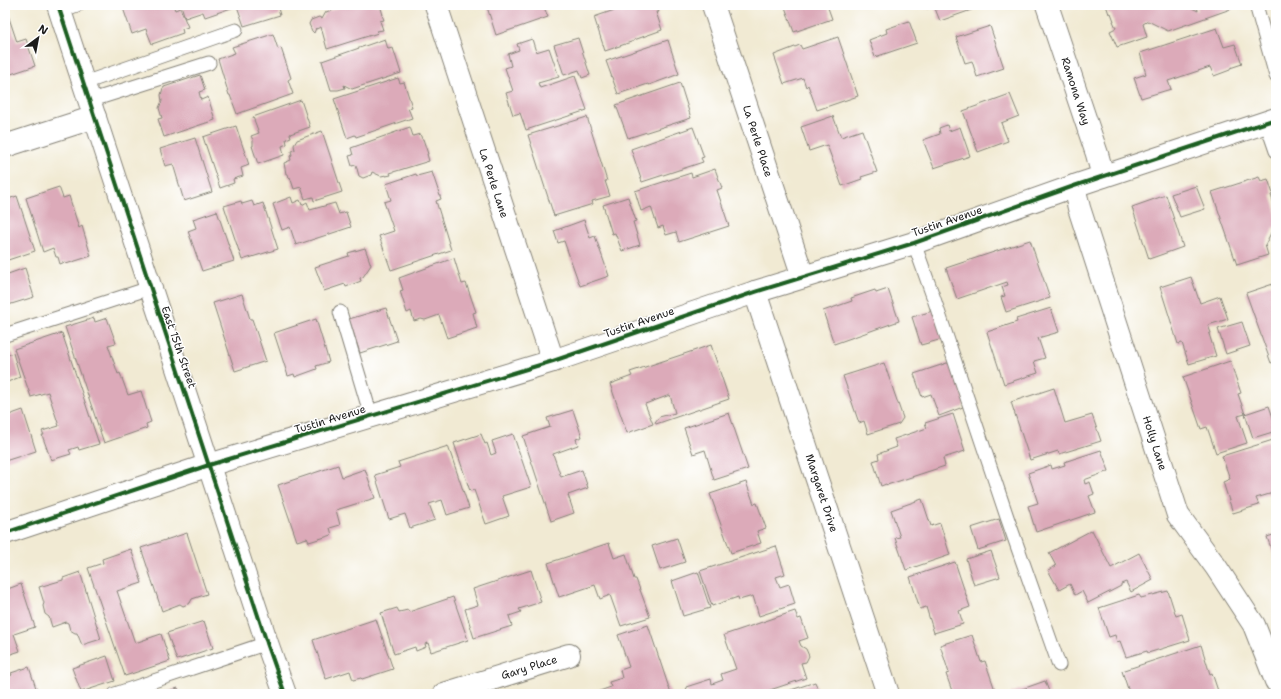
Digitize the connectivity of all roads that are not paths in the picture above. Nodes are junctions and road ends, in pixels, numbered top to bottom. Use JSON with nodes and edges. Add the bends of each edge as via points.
{"nodes":[{"id":1,"x":436,"y":5,"type":"edge"},
{"id":2,"x":713,"y":5,"type":"edge"},
{"id":3,"x":1047,"y":5,"type":"edge"},
{"id":4,"x":1256,"y":5,"type":"edge"},
{"id":5,"x":65,"y":7,"type":"edge"},
{"id":6,"x":236,"y":30,"type":"dead end"},
{"id":7,"x":209,"y":63,"type":"dead end"},
{"id":8,"x":1276,"y":76,"type":"edge"},
{"id":9,"x":89,"y":100,"type":"junction"},
{"id":10,"x":1271,"y":121,"type":"edge"},
{"id":11,"x":5,"y":146,"type":"edge"},
{"id":12,"x":1276,"y":151,"type":"edge"},
{"id":13,"x":1103,"y":176,"type":"junction"},
{"id":14,"x":1074,"y":186,"type":"junction"},
{"id":15,"x":914,"y":243,"type":"junction"},
{"id":16,"x":802,"y":276,"type":"junction"},
{"id":17,"x":150,"y":288,"type":"junction"},
{"id":18,"x":756,"y":292,"type":"junction"},
{"id":19,"x":340,"y":312,"type":"dead end"},
{"id":20,"x":5,"y":335,"type":"edge"},
{"id":21,"x":553,"y":361,"type":"junction"},
{"id":22,"x":371,"y":416,"type":"junction"},
{"id":23,"x":209,"y":465,"type":"junction"},
{"id":24,"x":5,"y":533,"type":"edge"},
{"id":25,"x":267,"y":644,"type":"junction"},
{"id":26,"x":569,"y":655,"type":"dead end"},
{"id":27,"x":1059,"y":665,"type":"dead end"},
{"id":28,"x":1276,"y":681,"type":"edge"},
{"id":29,"x":115,"y":694,"type":"edge"},
{"id":30,"x":286,"y":694,"type":"edge"},
{"id":31,"x":444,"y":694,"type":"edge"},
{"id":32,"x":888,"y":694,"type":"edge"}],
"edges":[{"from":1,"to":21,"type":"street","name":"La Perle Lane"},
{"from":2,"to":16,"type":"street","name":"La Perle Place"},
{"from":3,"to":13,"type":"street","name":"Ramona Way"},
{"from":4,"to":8,"type":"lane"},
{"from":5,"to":9,"type":"street","name":"East 15th Street"},
{"from":6,"to":9,"type":"lane"},
{"from":7,"to":9,"type":"lane"},
{"from":9,"to":11,"type":"street"},
{"from":9,"to":17,"type":"street","name":"East 15th Street"},
{"from":10,"to":12,"type":"lane"},
{"from":10,"to":13,"type":"street","name":"Tustin Avenue"},
{"from":13,"to":14,"type":"street","name":"Tustin Avenue"},
{"from":14,"to":15,"type":"street","name":"Tustin Avenue"},
{"from":14,"to":28,"type":"street","name":"Holly Lane","via":[[1178,515],[1254,625]]},
{"from":15,"to":16,"type":"street","name":"Tustin Avenue"},
{"from":15,"to":27,"type":"lane"},
{"from":16,"to":18,"type":"street","name":"Tustin Avenue"},
{"from":17,"to":20,"type":"lane"},
{"from":17,"to":23,"type":"street","name":"East 15th Street"},
{"from":18,"to":21,"type":"street","name":"Tustin Avenue"},
{"from":18,"to":32,"type":"street","name":"Margaret Drive"},
{"from":19,"to":22,"type":"lane"},
{"from":21,"to":22,"type":"street","name":"Tustin Avenue"},
{"from":22,"to":23,"type":"street","name":"Tustin Avenue"},
{"from":23,"to":24,"type":"street","name":"Tustin Avenue"},
{"from":23,"to":25,"type":"street","name":"East 15th Street"},
{"from":25,"to":29,"type":"lane"},
{"from":25,"to":30,"type":"street","name":"East 15th Street"},
{"from":26,"to":31,"type":"street","name":"Gary Place"}]}
